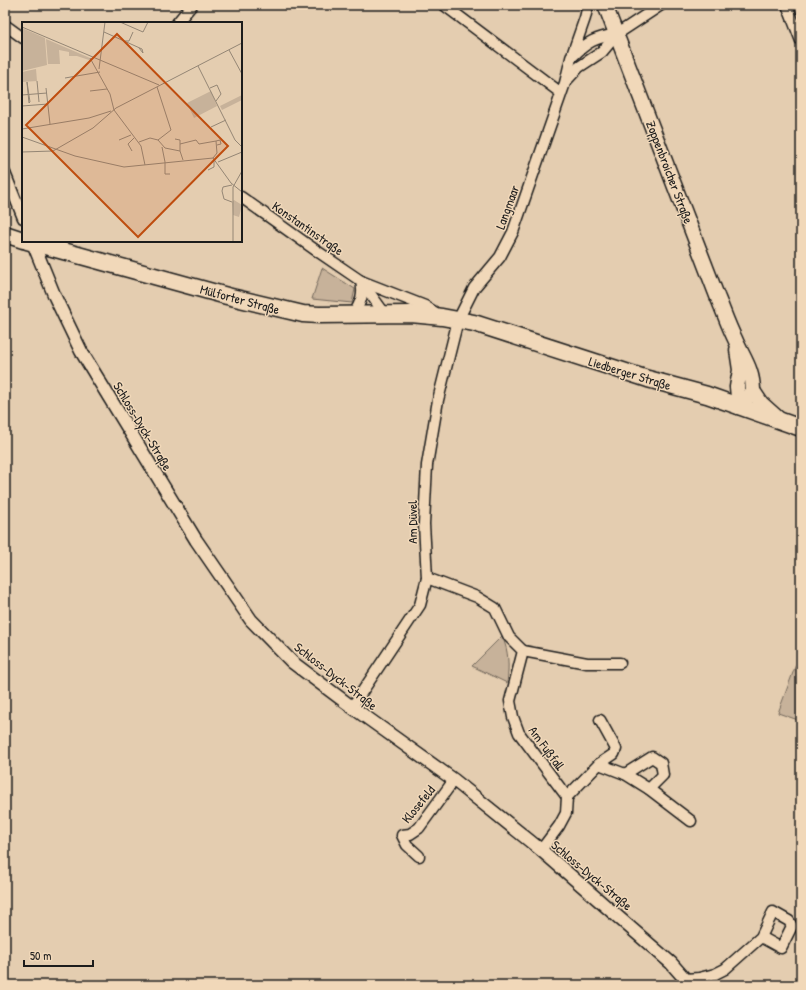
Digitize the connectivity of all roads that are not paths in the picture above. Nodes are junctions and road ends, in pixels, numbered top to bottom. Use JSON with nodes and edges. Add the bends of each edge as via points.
{"nodes":[{"id":1,"x":192,"y":5,"type":"edge"},
{"id":2,"x":444,"y":5,"type":"edge"},
{"id":3,"x":588,"y":5,"type":"edge"},
{"id":4,"x":605,"y":5,"type":"edge"},
{"id":5,"x":661,"y":5,"type":"edge"},
{"id":6,"x":787,"y":5,"type":"edge"},
{"id":7,"x":178,"y":22,"type":"edge"},
{"id":8,"x":5,"y":24,"type":"edge"},
{"id":9,"x":617,"y":34,"type":"junction"},
{"id":10,"x":22,"y":37,"type":"edge"},
{"id":11,"x":801,"y":41,"type":"edge"},
{"id":12,"x":571,"y":58,"type":"junction"},
{"id":13,"x":565,"y":83,"type":"junction"},
{"id":14,"x":561,"y":93,"type":"junction"},
{"id":15,"x":5,"y":173,"type":"edge"},
{"id":16,"x":242,"y":198,"type":"edge"},
{"id":17,"x":22,"y":216,"type":"edge"},
{"id":18,"x":5,"y":234,"type":"edge"},
{"id":19,"x":22,"y":239,"type":"edge"},
{"id":20,"x":29,"y":242,"type":"edge"},
{"id":21,"x":33,"y":242,"type":"edge"},
{"id":22,"x":361,"y":281,"type":"junction"},
{"id":23,"x":385,"y":314,"type":"junction"},
{"id":24,"x":353,"y":315,"type":"junction"},
{"id":25,"x":442,"y":317,"type":"junction"},
{"id":26,"x":458,"y":320,"type":"junction"},
{"id":27,"x":735,"y":340,"type":"junction"},
{"id":28,"x":738,"y":383,"type":"junction"},
{"id":29,"x":753,"y":391,"type":"junction"},
{"id":30,"x":711,"y":397,"type":"junction"},
{"id":31,"x":739,"y":408,"type":"junction"},
{"id":32,"x":783,"y":423,"type":"junction"},
{"id":33,"x":801,"y":428,"type":"edge"},
{"id":34,"x":427,"y":578,"type":"junction"},
{"id":35,"x":523,"y":650,"type":"junction"},
{"id":36,"x":620,"y":663,"type":"dead end"},
{"id":37,"x":352,"y":707,"type":"junction"},
{"id":38,"x":600,"y":720,"type":"dead end"},
{"id":39,"x":599,"y":764,"type":"junction"},
{"id":40,"x":625,"y":774,"type":"junction"},
{"id":41,"x":454,"y":780,"type":"junction"},
{"id":42,"x":649,"y":789,"type":"junction"},
{"id":43,"x":567,"y":797,"type":"junction"},
{"id":44,"x":691,"y":822,"type":"dead end"},
{"id":45,"x":541,"y":850,"type":"junction"},
{"id":46,"x":419,"y":856,"type":"dead end"},
{"id":47,"x":797,"y":928,"type":"edge"},
{"id":48,"x":761,"y":937,"type":"junction"},
{"id":49,"x":686,"y":982,"type":"edge"}],
"edges":[{"from":1,"to":7,"type":"street"},
{"from":2,"to":14,"type":"street"},
{"from":3,"to":12,"type":"street","name":"Langmaar"},
{"from":4,"to":9,"type":"main road","name":"Zoppenbroicher Straße"},
{"from":5,"to":9,"type":"street"},
{"from":6,"to":11,"type":"street"},
{"from":8,"to":10,"type":"street"},
{"from":9,"to":12,"type":"street","via":[[597,38],[583,46]]},
{"from":9,"to":13,"type":"street","name":"Langmaar","via":[[602,52],[579,67]]},
{"from":9,"to":27,"type":"main road","name":"Zoppenbroicher Straße"},
{"from":12,"to":13,"type":"street","name":"Langmaar"},
{"from":13,"to":14,"type":"street","name":"Langmaar"},
{"from":14,"to":26,"type":"street","name":"Langmaar","via":[[513,232],[500,258],[474,288]]},
{"from":15,"to":17,"type":"street"},
{"from":16,"to":22,"type":"street","name":"Konstantinstraße"},
{"from":18,"to":19,"type":"main road","name":"Mülforter Straße"},
{"from":20,"to":37,"type":"street","name":"Schloss-Dyck-Straße","via":[[81,351],[196,540],[251,620],[292,662]]},
{"from":21,"to":24,"type":"main road","name":"Mülforter Straße","via":[[286,311],[319,315]]},
{"from":22,"to":23,"type":"street","name":"Konstantinstraße"},
{"from":22,"to":24,"type":"street","via":[[362,298]]},
{"from":22,"to":25,"type":"street","name":"Konstantinstraße","via":[[425,306]]},
{"from":23,"to":24,"type":"main road","name":"Mülforter Straße"},
{"from":23,"to":25,"type":"main road","name":"Mülforter Straße"},
{"from":25,"to":26,"type":"main road","name":"Mülforter Straße"},
{"from":26,"to":30,"type":"main road","name":"Liedberger Straße","via":[[648,380]]},
{"from":26,"to":34,"type":"street","name":"Am Düvel","via":[[438,400],[426,465],[424,524]]},
{"from":27,"to":28,"type":"main road","name":"Zoppenbroicher Straße","via":[[740,370]]},
{"from":27,"to":29,"type":"main road","name":"Zoppenbroicher Straße","via":[[753,378]]},
{"from":28,"to":30,"type":"main road","via":[[721,395]]},
{"from":28,"to":31,"type":"main road","name":"Zoppenbroicher Straße"},
{"from":29,"to":31,"type":"main road"},
{"from":29,"to":32,"type":"main road","via":[[761,403]]},
{"from":30,"to":31,"type":"main road","name":"Liedberger Straße"},
{"from":31,"to":32,"type":"main road","name":"Liedberger Straße"},
{"from":32,"to":33,"type":"main road","name":"Liedberger Straße"},
{"from":34,"to":35,"type":"street","via":[[477,597],[495,608],[509,637]]},
{"from":34,"to":37,"type":"street","name":"Am Düvel","via":[[420,605]]},
{"from":35,"to":36,"type":"street","via":[[587,663]]},
{"from":35,"to":43,"type":"street","name":"Am Fußfall","via":[[510,701],[513,717],[519,733]]},
{"from":37,"to":41,"type":"street","name":"Schloss-Dyck-Straße"},
{"from":38,"to":39,"type":"street","via":[[616,749],[614,754]]},
{"from":39,"to":40,"type":"street"},
{"from":39,"to":43,"type":"street"},
{"from":40,"to":42,"type":"street"},
{"from":40,"to":42,"type":"street","via":[[652,757],[660,763],[663,775]]},
{"from":41,"to":45,"type":"street","name":"Schloss-Dyck-Straße"},
{"from":41,"to":46,"type":"street","name":"Klosefeld","via":[[419,828],[410,834],[402,835],[407,845]]},
{"from":42,"to":44,"type":"street"},
{"from":43,"to":45,"type":"street","via":[[566,813]]},
{"from":45,"to":49,"type":"street","name":"Schloss-Dyck-Straße","via":[[671,963]]},
{"from":47,"to":48,"type":"street","via":[[781,948]]},
{"from":47,"to":48,"type":"street","via":[[773,912]]},
{"from":48,"to":49,"type":"street","via":[[725,969]]}]}
